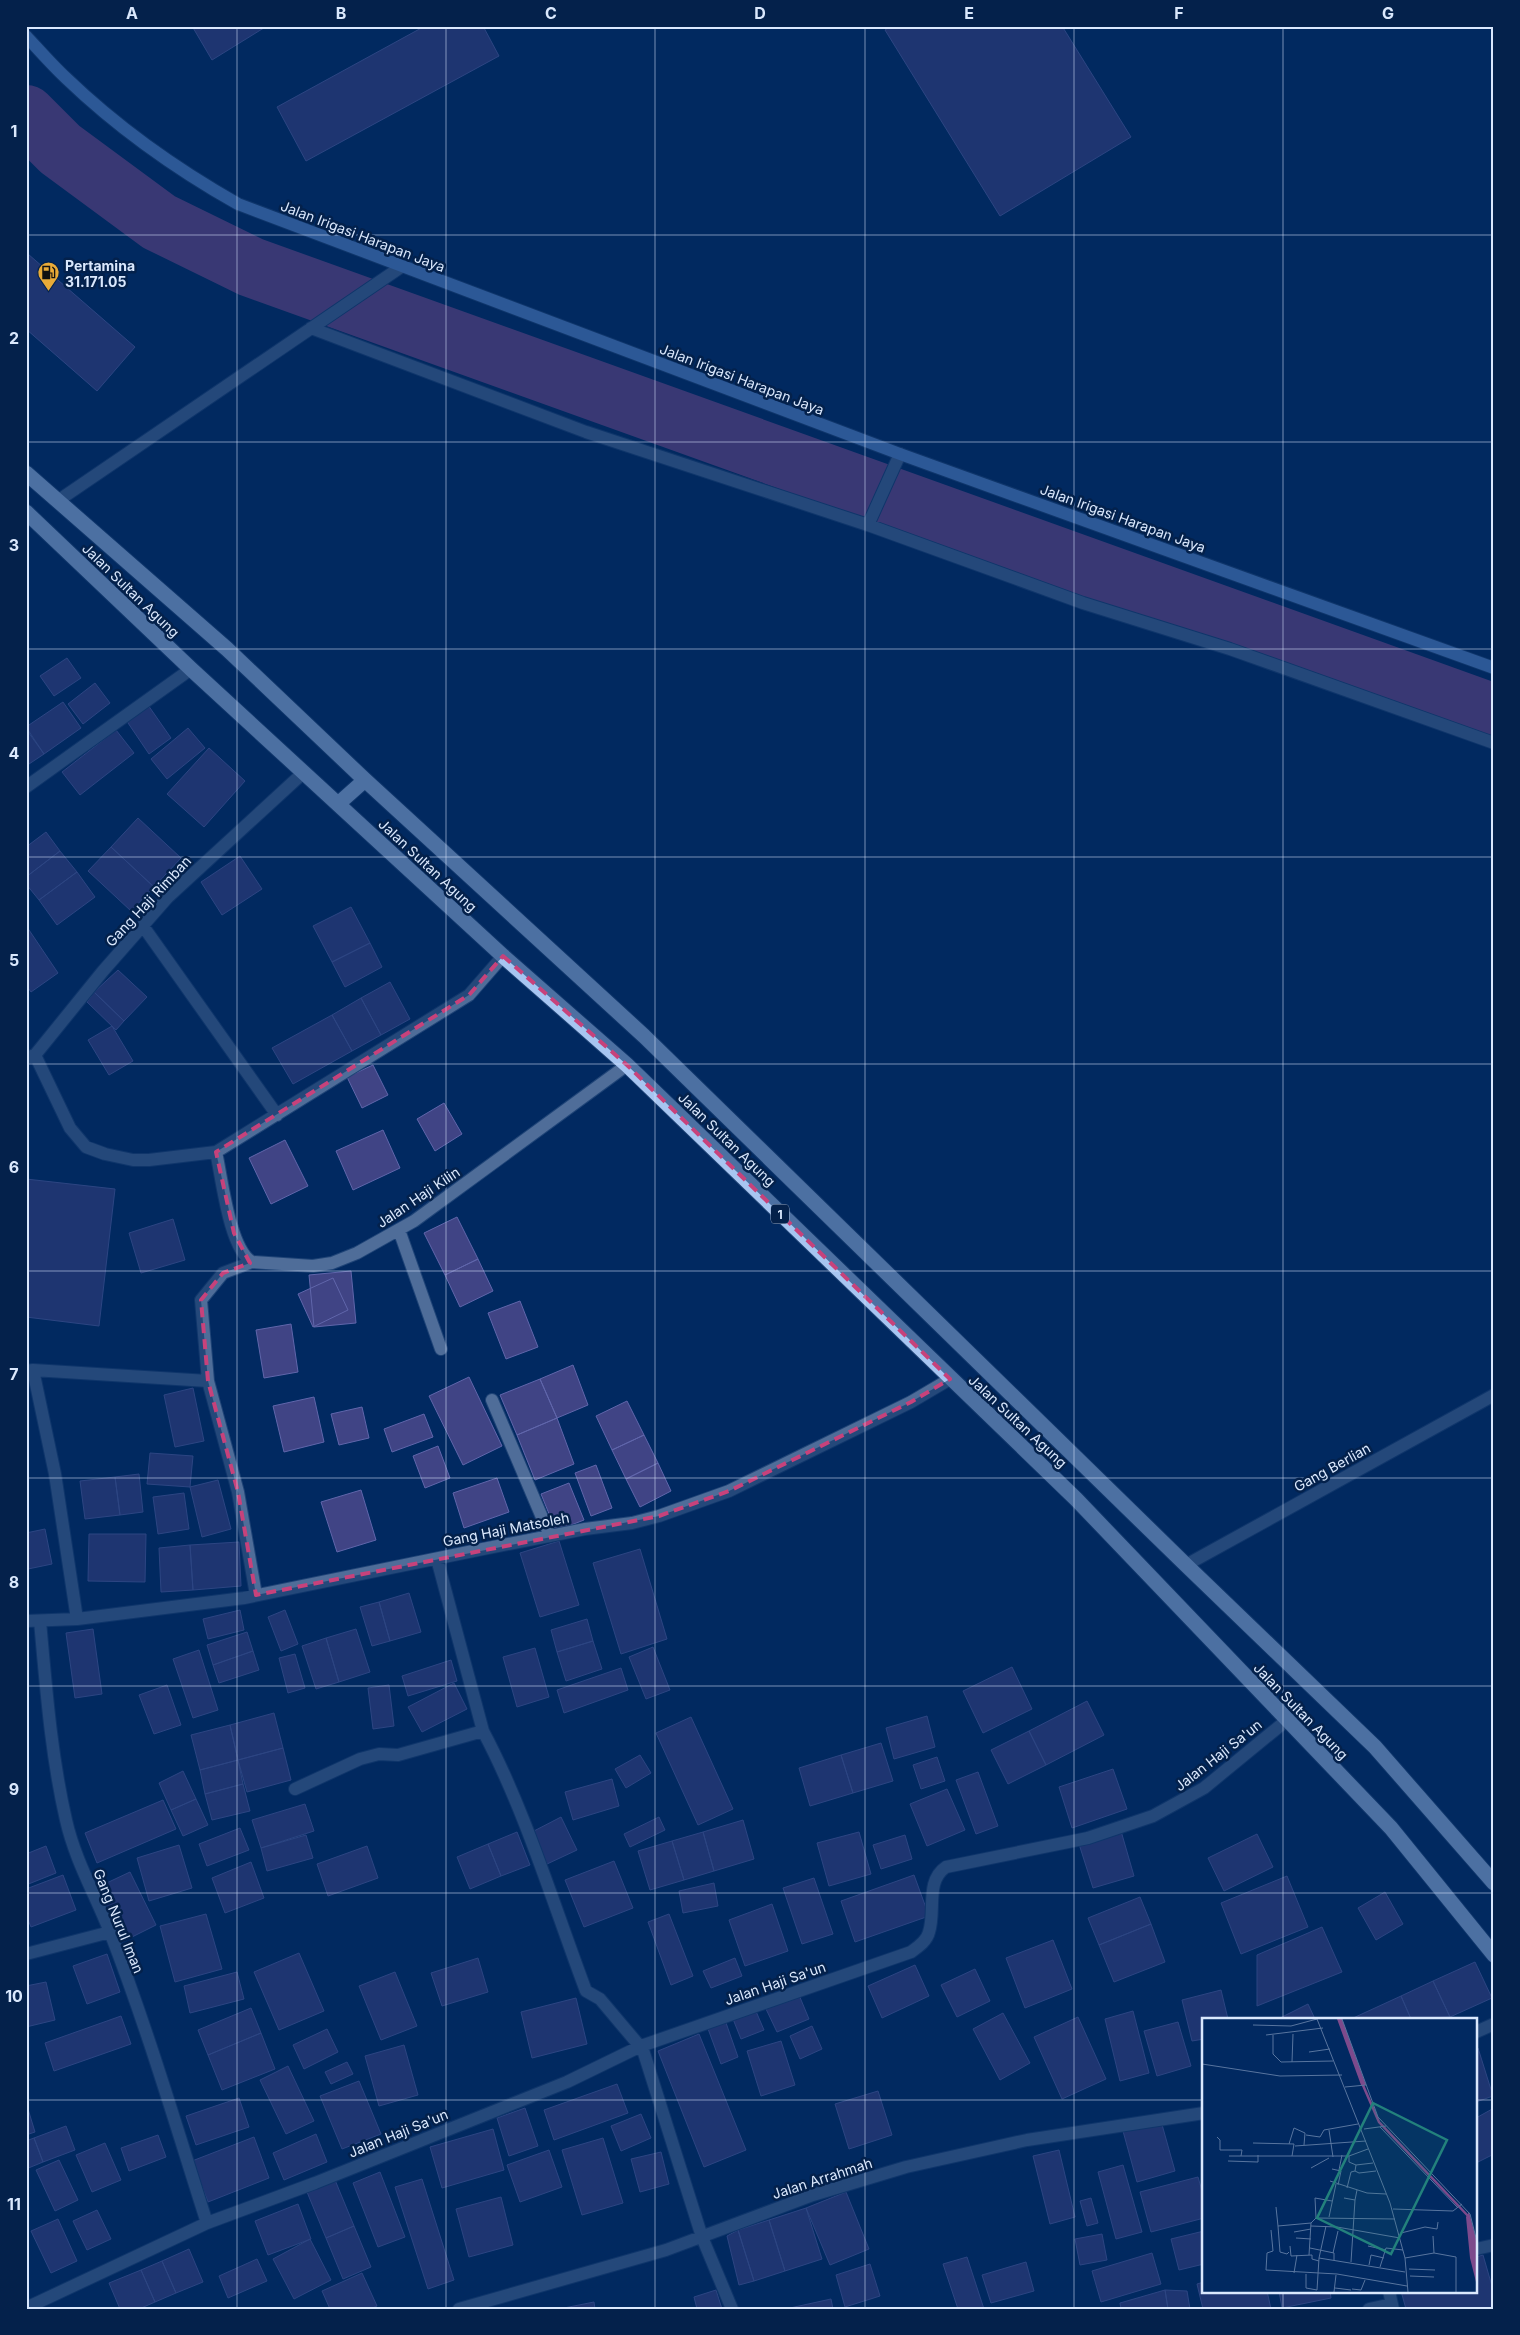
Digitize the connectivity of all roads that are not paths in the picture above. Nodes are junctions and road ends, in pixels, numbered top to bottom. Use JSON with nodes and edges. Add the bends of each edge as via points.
{"nodes":[{"id":1,"x":26,"y":36,"type":"edge"},
{"id":2,"x":401,"y":267,"type":"junction"},
{"id":3,"x":311,"y":328,"type":"junction"},
{"id":4,"x":900,"y":454,"type":"junction"},
{"id":5,"x":26,"y":473,"type":"edge"},
{"id":6,"x":59,"y":500,"type":"junction"},
{"id":7,"x":26,"y":512,"type":"edge"},
{"id":8,"x":868,"y":525,"type":"junction"},
{"id":9,"x":1494,"y":668,"type":"edge"},
{"id":10,"x":191,"y":670,"type":"junction"},
{"id":11,"x":1494,"y":743,"type":"edge"},
{"id":12,"x":303,"y":773,"type":"junction"},
{"id":13,"x":365,"y":780,"type":"junction"},
{"id":14,"x":26,"y":787,"type":"edge"},
{"id":15,"x":338,"y":804,"type":"junction"},
{"id":16,"x":143,"y":926,"type":"junction"},
{"id":17,"x":502,"y":956,"type":"junction"},
{"id":18,"x":31,"y":1056,"type":"edge"},
{"id":19,"x":627,"y":1065,"type":"junction"},
{"id":20,"x":277,"y":1114,"type":"junction"},
{"id":21,"x":216,"y":1152,"type":"junction"},
{"id":22,"x":398,"y":1230,"type":"junction"},
{"id":23,"x":252,"y":1262,"type":"junction"},
{"id":24,"x":441,"y":1350,"type":"dead end"},
{"id":25,"x":30,"y":1370,"type":"edge"},
{"id":26,"x":950,"y":1379,"type":"junction"},
{"id":27,"x":208,"y":1381,"type":"junction"},
{"id":28,"x":1494,"y":1395,"type":"edge"},
{"id":29,"x":492,"y":1400,"type":"dead end"},
{"id":30,"x":550,"y":1536,"type":"junction"},
{"id":31,"x":437,"y":1558,"type":"junction"},
{"id":32,"x":1186,"y":1565,"type":"junction"},
{"id":33,"x":256,"y":1595,"type":"junction"},
{"id":34,"x":77,"y":1619,"type":"junction"},
{"id":35,"x":26,"y":1621,"type":"edge"},
{"id":36,"x":40,"y":1621,"type":"junction"},
{"id":37,"x":1287,"y":1720,"type":"junction"},
{"id":38,"x":483,"y":1731,"type":"junction"},
{"id":39,"x":295,"y":1789,"type":"dead end"},
{"id":40,"x":1494,"y":1883,"type":"edge"},
{"id":41,"x":110,"y":1932,"type":"junction"},
{"id":42,"x":26,"y":1954,"type":"edge"},
{"id":43,"x":1494,"y":1955,"type":"edge"},
{"id":44,"x":1494,"y":2024,"type":"edge"},
{"id":45,"x":1478,"y":2031,"type":"edge"},
{"id":46,"x":641,"y":2046,"type":"junction"},
{"id":47,"x":1202,"y":2113,"type":"edge"},
{"id":48,"x":207,"y":2223,"type":"junction"},
{"id":49,"x":702,"y":2237,"type":"junction"},
{"id":50,"x":1494,"y":2245,"type":"edge"},
{"id":51,"x":1478,"y":2249,"type":"edge"},
{"id":52,"x":1391,"y":2301,"type":"edge"},
{"id":53,"x":26,"y":2308,"type":"edge"},
{"id":54,"x":459,"y":2309,"type":"edge"},
{"id":55,"x":732,"y":2309,"type":"edge"},
{"id":56,"x":1369,"y":2309,"type":"edge"}],
"edges":[{"from":1,"to":2,"type":"street","name":"Jalan Irigasi Harapan Jaya","via":[[65,77],[131,134],[202,183],[238,204]]},
{"from":2,"to":3,"type":"street"},
{"from":2,"to":4,"type":"street","name":"Jalan Irigasi Harapan Jaya"},
{"from":3,"to":6,"type":"street"},
{"from":3,"to":8,"type":"street","via":[[586,432]]},
{"from":4,"to":8,"type":"street"},
{"from":4,"to":9,"type":"street","name":"Jalan Irigasi Harapan Jaya"},
{"from":5,"to":6,"type":"highway","name":"Jalan Sultan Agung","number":"1"},
{"from":6,"to":13,"type":"highway","name":"Jalan Sultan Agung","number":"1","via":[[227,650]]},
{"from":7,"to":10,"type":"highway","name":"Jalan Sultan Agung","number":"1"},
{"from":8,"to":11,"type":"street","via":[[1083,603],[1230,649]]},
{"from":10,"to":12,"type":"highway","name":"Jalan Sultan Agung","number":"1"},
{"from":10,"to":14,"type":"street"},
{"from":12,"to":15,"type":"highway","name":"Jalan Sultan Agung","number":"1"},
{"from":12,"to":16,"type":"street","name":"Gang Haji Rimban","via":[[182,884]]},
{"from":13,"to":15,"type":"highway"},
{"from":13,"to":32,"type":"highway","name":"Jalan Sultan Agung","number":"1","via":[[644,1036]]},
{"from":15,"to":17,"type":"highway","name":"Jalan Sultan Agung","number":"1"},
{"from":16,"to":18,"type":"street","name":"Gang Haji Rimban"},
{"from":16,"to":20,"type":"street"},
{"from":17,"to":19,"type":"highway","name":"Jalan Sultan Agung","number":"1"},
{"from":17,"to":20,"type":"street","via":[[469,995]]},
{"from":18,"to":21,"type":"street","via":[[70,1128],[86,1146],[105,1154],[141,1160]]},
{"from":19,"to":22,"type":"street","name":"Jalan Haji Kilin"},
{"from":19,"to":26,"type":"highway","name":"Jalan Sultan Agung","number":"1"},
{"from":20,"to":21,"type":"street"},
{"from":21,"to":23,"type":"street","via":[[234,1233],[247,1259]]},
{"from":22,"to":23,"type":"street","name":"Jalan Haji Kilin","via":[[357,1254],[332,1263],[313,1266]]},
{"from":22,"to":24,"type":"street"},
{"from":23,"to":27,"type":"street","via":[[223,1273],[201,1300]]},
{"from":25,"to":27,"type":"street"},
{"from":25,"to":34,"type":"street","via":[[55,1474]]},
{"from":26,"to":30,"type":"street","name":"Gang Haji Matsoleh","via":[[729,1491],[632,1523]]},
{"from":26,"to":37,"type":"highway","name":"Jalan Sultan Agung","number":"1","via":[[1076,1499]]},
{"from":27,"to":33,"type":"street","via":[[238,1492]]},
{"from":28,"to":32,"type":"street","name":"Gang Berlian"},
{"from":29,"to":30,"type":"street"},
{"from":30,"to":31,"type":"street","name":"Gang Haji Matsoleh"},
{"from":31,"to":33,"type":"street","name":"Gang Haji Matsoleh"},
{"from":31,"to":38,"type":"street"},
{"from":32,"to":40,"type":"highway","name":"Jalan Sultan Agung","number":"1","via":[[1375,1748]]},
{"from":33,"to":34,"type":"street","name":"Gang Haji Matsoleh"},
{"from":34,"to":36,"type":"street","name":"Gang Haji Matsoleh"},
{"from":35,"to":36,"type":"street","name":"Gang Haji Matsoleh"},
{"from":36,"to":41,"type":"street","name":"Gang Nurul Iman","via":[[53,1750],[66,1820],[77,1859]]},
{"from":37,"to":43,"type":"highway","name":"Jalan Sultan Agung","number":"1","via":[[1391,1828]]},
{"from":37,"to":46,"type":"street","name":"Jalan Haji Sa'un","via":[[1204,1788],[1158,1814],[1088,1838],[939,1871],[929,1933],[923,1943],[911,1952]]},
{"from":38,"to":39,"type":"street","via":[[398,1755],[379,1754],[360,1759]]},
{"from":38,"to":46,"type":"street","via":[[499,1760],[586,1991],[600,1999]]},
{"from":41,"to":42,"type":"street"},
{"from":41,"to":48,"type":"street","name":"Gang Nurul Iman"},
{"from":44,"to":45,"type":"street"},
{"from":46,"to":48,"type":"street","name":"Jalan Haji Sa'un","via":[[567,2082],[316,2183]]},
{"from":46,"to":49,"type":"street"},
{"from":47,"to":49,"type":"street","name":"Jalan Arrahmah","via":[[1027,2140],[906,2167],[813,2195]]},
{"from":48,"to":53,"type":"street","name":"Jalan Haji Sa'un"},
{"from":49,"to":54,"type":"street","name":"Jalan Arrahmah"},
{"from":49,"to":55,"type":"street"},
{"from":50,"to":51,"type":"street"},
{"from":52,"to":56,"type":"street"}]}
